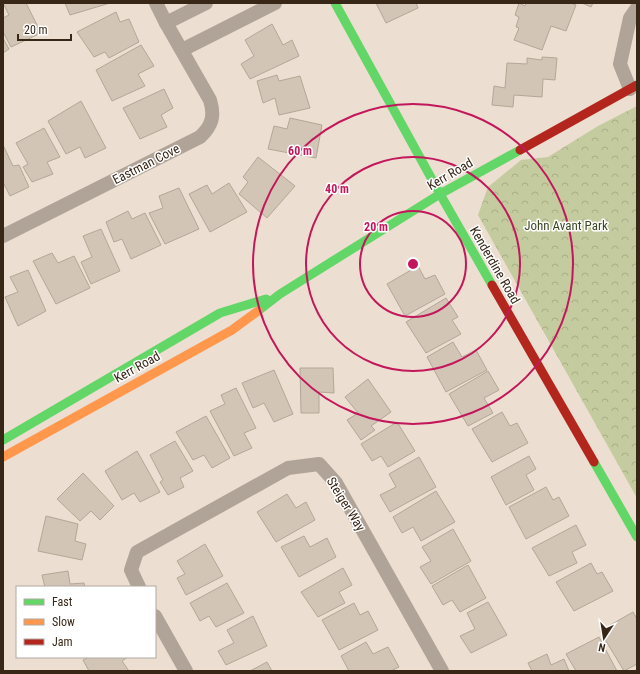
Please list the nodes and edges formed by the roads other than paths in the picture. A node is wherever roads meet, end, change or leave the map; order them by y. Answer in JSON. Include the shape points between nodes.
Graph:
{"nodes":[{"id":1,"x":156,"y":3,"type":"edge"},
{"id":2,"x":206,"y":3,"type":"edge"},
{"id":3,"x":275,"y":3,"type":"edge"},
{"id":4,"x":335,"y":3,"type":"edge"},
{"id":5,"x":637,"y":8,"type":"edge"},
{"id":6,"x":166,"y":23,"type":"junction"},
{"id":7,"x":182,"y":50,"type":"junction"},
{"id":8,"x":633,"y":87,"type":"edge"},
{"id":9,"x":440,"y":194,"type":"junction"},
{"id":10,"x":3,"y":236,"type":"edge"},
{"id":11,"x":280,"y":294,"type":"junction"},
{"id":12,"x":3,"y":440,"type":"edge"},
{"id":13,"x":3,"y":457,"type":"edge"},
{"id":14,"x":637,"y":537,"type":"edge"},
{"id":15,"x":139,"y":586,"type":"edge"},
{"id":16,"x":156,"y":618,"type":"edge"},
{"id":17,"x":186,"y":671,"type":"edge"},
{"id":18,"x":442,"y":671,"type":"edge"}],
"edges":[{"from":1,"to":6,"type":"street","name":"Eastman Cove"},
{"from":2,"to":6,"type":"street"},
{"from":3,"to":7,"type":"street"},
{"from":4,"to":9,"type":"street","name":"Kenderdine Road"},
{"from":5,"to":8,"type":"street","via":[[630,18],[620,64]]},
{"from":6,"to":7,"type":"street","name":"Eastman Cove"},
{"from":7,"to":10,"type":"street","name":"Eastman Cove","via":[[213,109],[207,131],[200,137]]},
{"from":8,"to":9,"type":"street","name":"Kerr Road"},
{"from":9,"to":11,"type":"street","name":"Kerr Road"},
{"from":9,"to":14,"type":"street","name":"Kenderdine Road"},
{"from":11,"to":12,"type":"street","name":"Kerr Road","via":[[220,313]]},
{"from":11,"to":13,"type":"street","name":"Kerr Road","via":[[232,330]]},
{"from":15,"to":18,"type":"street","name":"Steiger Way","via":[[131,570],[136,552],[288,468],[319,464],[336,483]]},
{"from":16,"to":17,"type":"street"}]}
